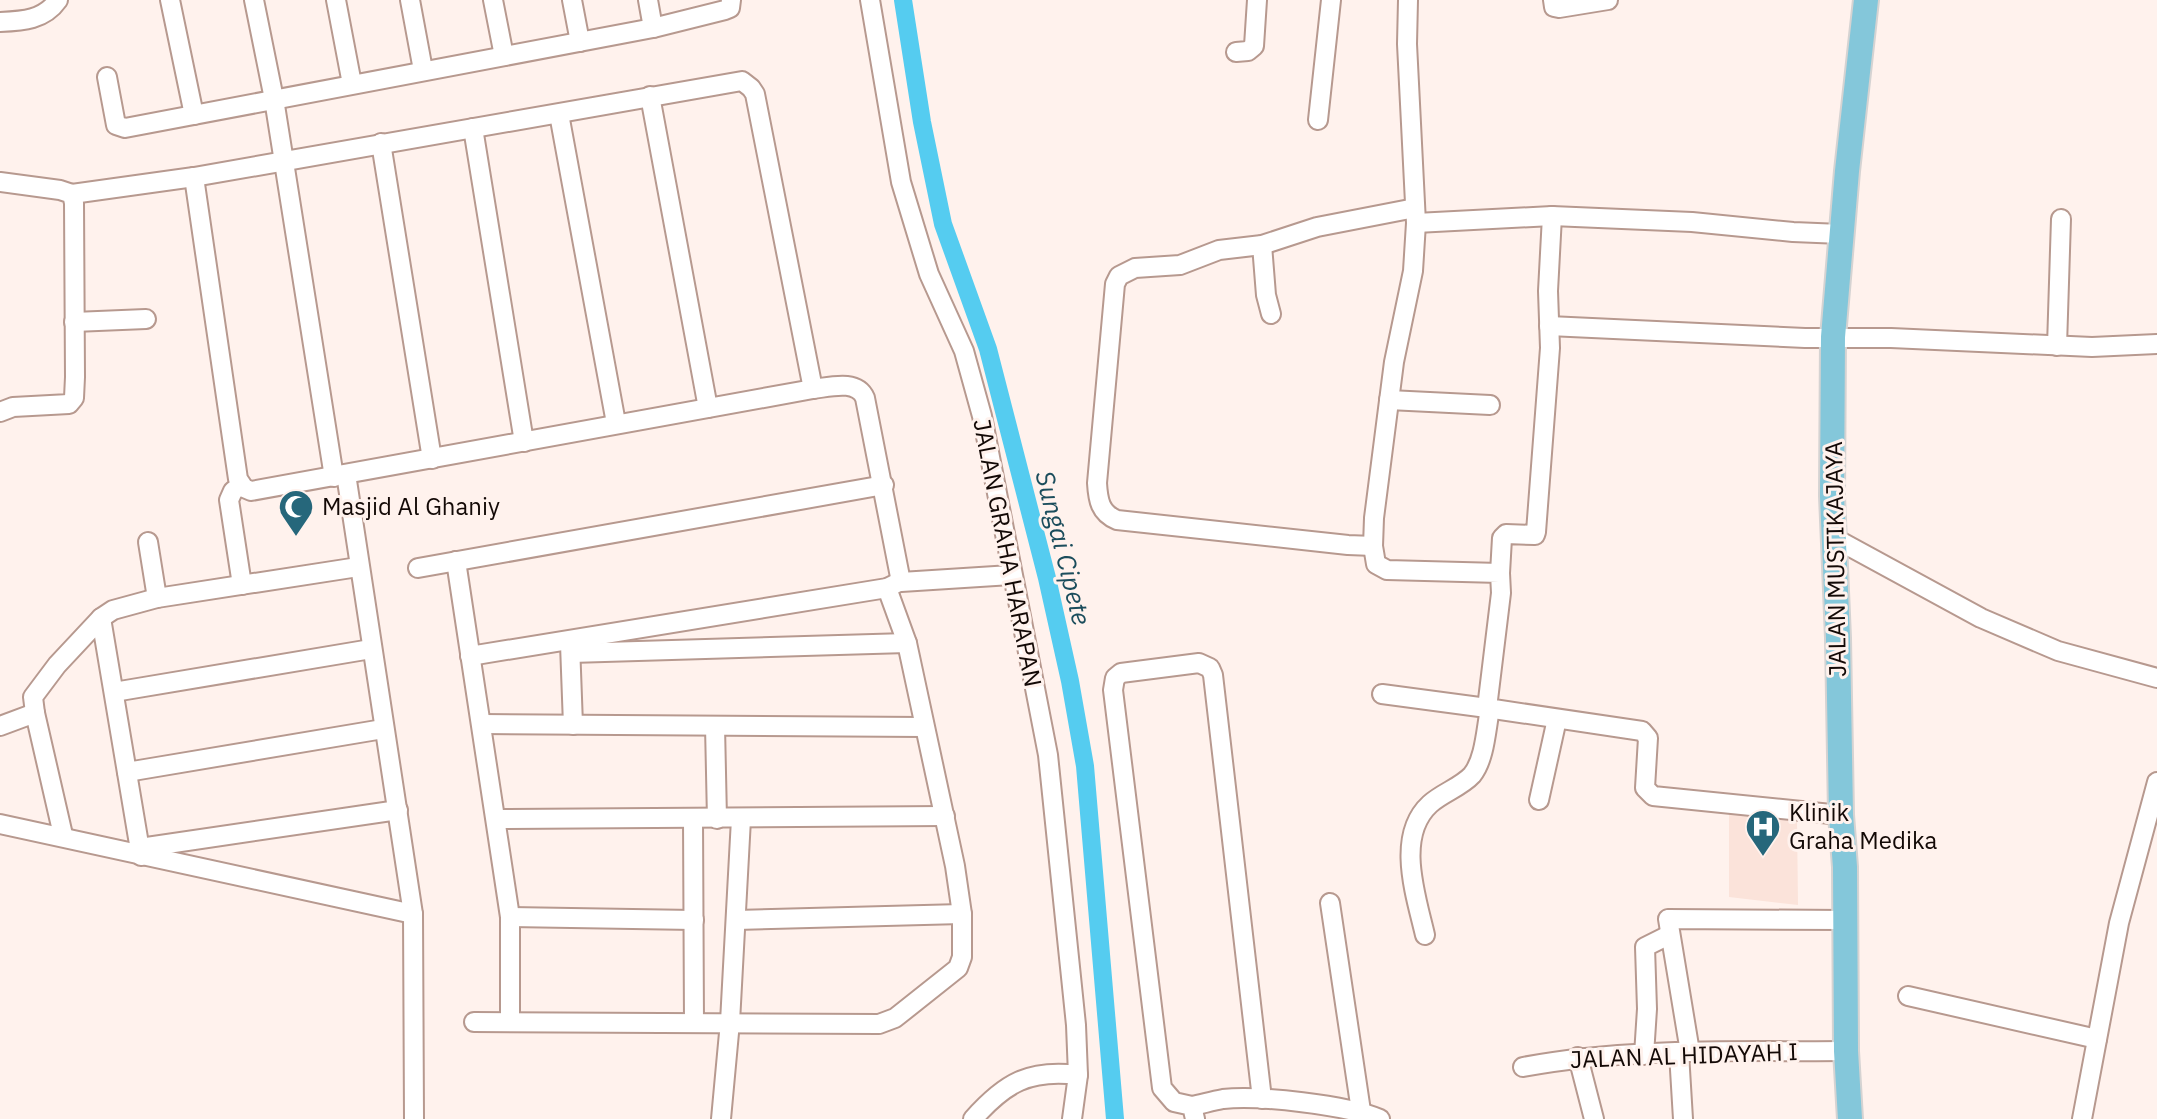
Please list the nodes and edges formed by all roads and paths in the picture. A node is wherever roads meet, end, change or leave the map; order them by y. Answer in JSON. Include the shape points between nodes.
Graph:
{"nodes":[{"id":1,"x":58,"y":0,"type":"edge"},
{"id":2,"x":170,"y":0,"type":"edge"},
{"id":3,"x":254,"y":0,"type":"edge"},
{"id":4,"x":336,"y":0,"type":"edge"},
{"id":5,"x":410,"y":0,"type":"edge"},
{"id":6,"x":493,"y":0,"type":"edge"},
{"id":7,"x":572,"y":0,"type":"edge"},
{"id":8,"x":648,"y":0,"type":"edge"},
{"id":9,"x":731,"y":0,"type":"edge"},
{"id":10,"x":870,"y":0,"type":"edge"},
{"id":11,"x":1257,"y":0,"type":"edge"},
{"id":12,"x":1331,"y":0,"type":"edge"},
{"id":13,"x":1408,"y":0,"type":"edge"},
{"id":14,"x":1553,"y":0,"type":"edge"},
{"id":15,"x":1608,"y":0,"type":"edge"},
{"id":16,"x":1866,"y":0,"type":"edge"},
{"id":17,"x":0,"y":22,"type":"edge"},
{"id":18,"x":653,"y":28,"type":"junction"},
{"id":19,"x":580,"y":42,"type":"junction"},
{"id":20,"x":1236,"y":52,"type":"dead end"},
{"id":21,"x":504,"y":56,"type":"junction"},
{"id":22,"x":423,"y":70,"type":"junction"},
{"id":23,"x":107,"y":77,"type":"dead end"},
{"id":24,"x":352,"y":84,"type":"junction"},
{"id":25,"x":650,"y":96,"type":"junction"},
{"id":26,"x":274,"y":99,"type":"junction"},
{"id":27,"x":559,"y":114,"type":"junction"},
{"id":28,"x":194,"y":115,"type":"junction"},
{"id":29,"x":1318,"y":120,"type":"dead end"},
{"id":30,"x":473,"y":128,"type":"junction"},
{"id":31,"x":381,"y":143,"type":"junction"},
{"id":32,"x":284,"y":161,"type":"junction"},
{"id":33,"x":194,"y":177,"type":"junction"},
{"id":34,"x":0,"y":182,"type":"edge"},
{"id":35,"x":72,"y":194,"type":"junction"},
{"id":36,"x":1416,"y":216,"type":"junction"},
{"id":37,"x":1552,"y":216,"type":"junction"},
{"id":38,"x":2061,"y":219,"type":"dead end"},
{"id":39,"x":1841,"y":234,"type":"junction"},
{"id":40,"x":1262,"y":245,"type":"junction"},
{"id":41,"x":1271,"y":314,"type":"dead end"},
{"id":42,"x":146,"y":319,"type":"dead end"},
{"id":43,"x":74,"y":322,"type":"junction"},
{"id":44,"x":1549,"y":326,"type":"junction"},
{"id":45,"x":1833,"y":337,"type":"junction"},
{"id":46,"x":2157,"y":344,"type":"edge"},
{"id":47,"x":2057,"y":346,"type":"junction"},
{"id":48,"x":813,"y":389,"type":"junction"},
{"id":49,"x":1389,"y":400,"type":"junction"},
{"id":50,"x":1490,"y":405,"type":"dead end"},
{"id":51,"x":708,"y":408,"type":"junction"},
{"id":52,"x":0,"y":412,"type":"edge"},
{"id":53,"x":616,"y":423,"type":"junction"},
{"id":54,"x":524,"y":442,"type":"junction"},
{"id":55,"x":432,"y":459,"type":"junction"},
{"id":56,"x":340,"y":476,"type":"junction"},
{"id":57,"x":884,"y":485,"type":"junction"},
{"id":58,"x":240,"y":486,"type":"junction"},
{"id":59,"x":1834,"y":538,"type":"junction"},
{"id":60,"x":148,"y":542,"type":"dead end"},
{"id":61,"x":1373,"y":546,"type":"junction"},
{"id":62,"x":456,"y":561,"type":"junction"},
{"id":63,"x":358,"y":567,"type":"junction"},
{"id":64,"x":418,"y":568,"type":"dead end"},
{"id":65,"x":1500,"y":573,"type":"junction"},
{"id":66,"x":1011,"y":575,"type":"junction"},
{"id":67,"x":242,"y":585,"type":"junction"},
{"id":68,"x":894,"y":585,"type":"junction"},
{"id":69,"x":157,"y":598,"type":"junction"},
{"id":70,"x":101,"y":618,"type":"junction"},
{"id":71,"x":907,"y":643,"type":"junction"},
{"id":72,"x":570,"y":646,"type":"junction"},
{"id":73,"x":371,"y":649,"type":"junction"},
{"id":74,"x":470,"y":656,"type":"junction"},
{"id":75,"x":2157,"y":678,"type":"edge"},
{"id":76,"x":114,"y":692,"type":"junction"},
{"id":77,"x":1382,"y":694,"type":"dead end"},
{"id":78,"x":1488,"y":708,"type":"junction"},
{"id":79,"x":35,"y":713,"type":"junction"},
{"id":80,"x":1557,"y":719,"type":"junction"},
{"id":81,"x":482,"y":724,"type":"junction"},
{"id":82,"x":573,"y":725,"type":"junction"},
{"id":83,"x":0,"y":726,"type":"edge"},
{"id":84,"x":715,"y":726,"type":"junction"},
{"id":85,"x":924,"y":727,"type":"junction"},
{"id":86,"x":383,"y":729,"type":"junction"},
{"id":87,"x":127,"y":772,"type":"junction"},
{"id":88,"x":2157,"y":782,"type":"edge"},
{"id":89,"x":1539,"y":800,"type":"dead end"},
{"id":90,"x":398,"y":810,"type":"junction"},
{"id":91,"x":1841,"y":815,"type":"junction"},
{"id":92,"x":945,"y":816,"type":"junction"},
{"id":93,"x":497,"y":819,"type":"junction"},
{"id":94,"x":693,"y":819,"type":"junction"},
{"id":95,"x":717,"y":819,"type":"junction"},
{"id":96,"x":741,"y":819,"type":"junction"},
{"id":97,"x":0,"y":824,"type":"edge"},
{"id":98,"x":63,"y":835,"type":"junction"},
{"id":99,"x":141,"y":852,"type":"junction"},
{"id":100,"x":1330,"y":903,"type":"dead end"},
{"id":101,"x":413,"y":914,"type":"junction"},
{"id":102,"x":962,"y":914,"type":"junction"},
{"id":103,"x":510,"y":917,"type":"junction"},
{"id":104,"x":694,"y":920,"type":"junction"},
{"id":105,"x":736,"y":920,"type":"junction"},
{"id":106,"x":1844,"y":920,"type":"junction"},
{"id":107,"x":1425,"y":935,"type":"dead end"},
{"id":108,"x":1669,"y":935,"type":"junction"},
{"id":109,"x":1908,"y":996,"type":"dead end"},
{"id":110,"x":474,"y":1022,"type":"dead end"},
{"id":111,"x":510,"y":1022,"type":"junction"},
{"id":112,"x":694,"y":1022,"type":"junction"},
{"id":113,"x":730,"y":1022,"type":"junction"},
{"id":114,"x":2097,"y":1039,"type":"junction"},
{"id":115,"x":1846,"y":1051,"type":"junction"},
{"id":116,"x":1684,"y":1052,"type":"junction"},
{"id":117,"x":1644,"y":1055,"type":"junction"},
{"id":118,"x":1578,"y":1057,"type":"junction"},
{"id":119,"x":1523,"y":1067,"type":"dead end"},
{"id":120,"x":1078,"y":1075,"type":"junction"},
{"id":121,"x":1262,"y":1099,"type":"junction"},
{"id":122,"x":1361,"y":1111,"type":"junction"},
{"id":123,"x":1193,"y":1113,"type":"edge"},
{"id":124,"x":414,"y":1119,"type":"edge"},
{"id":125,"x":721,"y":1119,"type":"edge"},
{"id":126,"x":973,"y":1119,"type":"edge"},
{"id":127,"x":1072,"y":1119,"type":"edge"},
{"id":128,"x":1380,"y":1119,"type":"edge"},
{"id":129,"x":1594,"y":1119,"type":"edge"},
{"id":130,"x":1683,"y":1119,"type":"edge"},
{"id":131,"x":1850,"y":1119,"type":"edge"},
{"id":132,"x":2082,"y":1119,"type":"edge"}],
"edges":[{"from":1,"to":17,"type":"street","via":[[48,13]]},
{"from":2,"to":28,"type":"street"},
{"from":3,"to":26,"type":"street"},
{"from":4,"to":24,"type":"street"},
{"from":5,"to":22,"type":"street"},
{"from":6,"to":21,"type":"street"},
{"from":7,"to":19,"type":"street"},
{"from":8,"to":18,"type":"street"},
{"from":9,"to":18,"type":"street","via":[[725,10]]},
{"from":10,"to":66,"type":"street","name":"JALAN GRAHA HARAPAN","via":[[898,169],[929,274],[968,364]]},
{"from":11,"to":20,"type":"street","via":[[1254,46]]},
{"from":12,"to":29,"type":"street"},
{"from":13,"to":36,"type":"street"},
{"from":14,"to":15,"type":"street","via":[[1556,8]]},
{"from":16,"to":39,"type":"main road","name":"JALAN MUSTIKAJAYA"},
{"from":18,"to":19,"type":"street"},
{"from":19,"to":21,"type":"street"},
{"from":21,"to":22,"type":"street"},
{"from":22,"to":24,"type":"street"},
{"from":23,"to":28,"type":"street","via":[[119,128]]},
{"from":24,"to":26,"type":"street"},
{"from":25,"to":27,"type":"street"},
{"from":25,"to":48,"type":"street","via":[[742,81],[751,88]]},
{"from":25,"to":51,"type":"street"},
{"from":26,"to":28,"type":"street"},
{"from":26,"to":32,"type":"street"},
{"from":27,"to":30,"type":"street"},
{"from":27,"to":53,"type":"street"},
{"from":30,"to":31,"type":"street"},
{"from":30,"to":54,"type":"street"},
{"from":31,"to":32,"type":"street"},
{"from":31,"to":55,"type":"street"},
{"from":32,"to":33,"type":"street"},
{"from":32,"to":56,"type":"street"},
{"from":33,"to":35,"type":"street"},
{"from":33,"to":58,"type":"street"},
{"from":34,"to":35,"type":"street"},
{"from":35,"to":43,"type":"street"},
{"from":36,"to":37,"type":"street"},
{"from":36,"to":40,"type":"street","via":[[1317,227]]},
{"from":36,"to":49,"type":"street","via":[[1413,271]]},
{"from":37,"to":39,"type":"street"},
{"from":37,"to":44,"type":"street"},
{"from":38,"to":47,"type":"street"},
{"from":39,"to":45,"type":"main road","name":"JALAN MUSTIKAJAYA"},
{"from":40,"to":41,"type":"street"},
{"from":40,"to":61,"type":"street","via":[[1219,250],[1180,265],[1135,268],[1119,276],[1098,498],[1108,517],[1117,520]]},
{"from":42,"to":43,"type":"street"},
{"from":43,"to":52,"type":"street","via":[[74,400]]},
{"from":44,"to":45,"type":"street"},
{"from":44,"to":65,"type":"street","via":[[1536,532],[1502,538]]},
{"from":45,"to":47,"type":"street"},
{"from":45,"to":59,"type":"main road","name":"JALAN MUSTIKAJAYA"},
{"from":46,"to":47,"type":"street"},
{"from":48,"to":51,"type":"street"},
{"from":48,"to":57,"type":"street","via":[[862,390]]},
{"from":49,"to":50,"type":"street"},
{"from":49,"to":61,"type":"street"},
{"from":51,"to":53,"type":"street"},
{"from":53,"to":54,"type":"street"},
{"from":54,"to":55,"type":"street"},
{"from":55,"to":56,"type":"street"},
{"from":56,"to":58,"type":"street","via":[[251,491]]},
{"from":56,"to":63,"type":"street"},
{"from":57,"to":62,"type":"street"},
{"from":57,"to":68,"type":"street"},
{"from":58,"to":67,"type":"street","via":[[229,500]]},
{"from":59,"to":75,"type":"street","via":[[1981,618],[2058,651]]},
{"from":59,"to":91,"type":"main road","name":"JALAN MUSTIKAJAYA"},
{"from":60,"to":69,"type":"street"},
{"from":61,"to":65,"type":"street","via":[[1376,564],[1387,570]]},
{"from":62,"to":64,"type":"street"},
{"from":62,"to":74,"type":"street"},
{"from":63,"to":67,"type":"street"},
{"from":63,"to":73,"type":"street"},
{"from":65,"to":78,"type":"street"},
{"from":66,"to":68,"type":"street"},
{"from":66,"to":120,"type":"street","name":"JALAN GRAHA HARAPAN","via":[[1048,755]]},
{"from":67,"to":69,"type":"street"},
{"from":68,"to":71,"type":"street"},
{"from":68,"to":72,"type":"street"},
{"from":69,"to":70,"type":"street"},
{"from":70,"to":76,"type":"street"},
{"from":70,"to":79,"type":"street","via":[[35,692]]},
{"from":71,"to":72,"type":"street"},
{"from":71,"to":85,"type":"street"},
{"from":72,"to":74,"type":"street"},
{"from":72,"to":82,"type":"street"},
{"from":73,"to":76,"type":"street"},
{"from":73,"to":86,"type":"street"},
{"from":74,"to":81,"type":"street"},
{"from":76,"to":87,"type":"street"},
{"from":77,"to":78,"type":"street"},
{"from":78,"to":80,"type":"street"},
{"from":78,"to":107,"type":"street","via":[[1472,775],[1429,804],[1412,840],[1411,875]]},
{"from":79,"to":83,"type":"street"},
{"from":79,"to":98,"type":"street"},
{"from":80,"to":89,"type":"street"},
{"from":80,"to":91,"type":"street","via":[[1645,733],[1645,788],[1653,796]]},
{"from":81,"to":82,"type":"street"},
{"from":81,"to":93,"type":"street"},
{"from":82,"to":84,"type":"street"},
{"from":84,"to":85,"type":"street"},
{"from":84,"to":95,"type":"street"},
{"from":85,"to":92,"type":"street"},
{"from":86,"to":87,"type":"street"},
{"from":86,"to":90,"type":"street"},
{"from":87,"to":99,"type":"street"},
{"from":88,"to":114,"type":"street","via":[[2119,923]]},
{"from":90,"to":99,"type":"street"},
{"from":90,"to":101,"type":"street"},
{"from":91,"to":106,"type":"main road","name":"JALAN MUSTIKAJAYA"},
{"from":92,"to":96,"type":"street"},
{"from":92,"to":102,"type":"street"},
{"from":93,"to":94,"type":"street"},
{"from":93,"to":103,"type":"street"},
{"from":94,"to":95,"type":"street"},
{"from":94,"to":104,"type":"street"},
{"from":95,"to":96,"type":"street"},
{"from":96,"to":105,"type":"street"},
{"from":97,"to":98,"type":"street"},
{"from":98,"to":99,"type":"street"},
{"from":99,"to":101,"type":"street"},
{"from":100,"to":122,"type":"street"},
{"from":101,"to":124,"type":"street"},
{"from":102,"to":105,"type":"street"},
{"from":102,"to":113,"type":"street","via":[[958,968],[887,1022]]},
{"from":103,"to":104,"type":"street"},
{"from":103,"to":111,"type":"street"},
{"from":104,"to":112,"type":"street"},
{"from":105,"to":113,"type":"street"},
{"from":106,"to":108,"type":"street","via":[[1672,917],[1667,922]]},
{"from":106,"to":115,"type":"main road","name":"JALAN MUSTIKAJAYA"},
{"from":108,"to":116,"type":"street"},
{"from":108,"to":117,"type":"street","via":[[1645,947]]},
{"from":109,"to":114,"type":"street"},
{"from":110,"to":111,"type":"street"},
{"from":111,"to":112,"type":"street"},
{"from":112,"to":113,"type":"street"},
{"from":113,"to":125,"type":"street"},
{"from":114,"to":132,"type":"street"},
{"from":115,"to":116,"type":"street","name":"JALAN AL HIDAYAH I"},
{"from":115,"to":131,"type":"main road","name":"JALAN MUSTIKAJAYA"},
{"from":116,"to":117,"type":"street","name":"JALAN AL HIDAYAH I"},
{"from":116,"to":130,"type":"street"},
{"from":117,"to":118,"type":"street","name":"JALAN AL HIDAYAH I"},
{"from":118,"to":119,"type":"street","name":"JALAN AL HIDAYAH I"},
{"from":118,"to":129,"type":"street"},
{"from":120,"to":126,"type":"street","via":[[1054,1072],[1009,1085]]},
{"from":120,"to":127,"type":"street","name":"JALAN GRAHA HARAPAN"},
{"from":121,"to":122,"type":"street"},
{"from":121,"to":123,"type":"street","via":[[1223,1099]]},
{"from":121,"to":123,"type":"street","via":[[1210,668],[1199,663],[1121,673],[1113,690],[1162,1088]]},
{"from":122,"to":128,"type":"street"}]}
